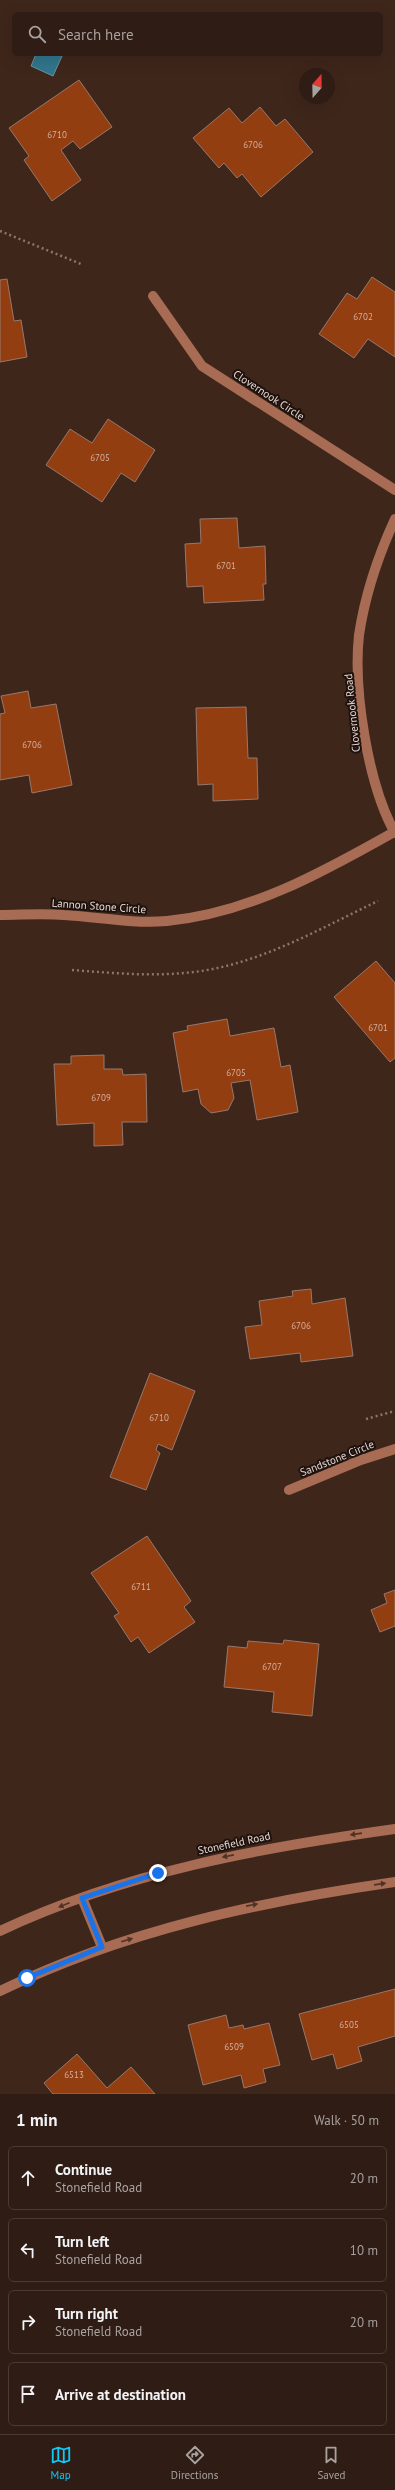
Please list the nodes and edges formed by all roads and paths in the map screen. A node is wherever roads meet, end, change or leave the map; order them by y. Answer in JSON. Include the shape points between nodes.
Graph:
{"nodes":[{"id":1,"x":0,"y":231,"type":"edge"},
{"id":2,"x":81,"y":264,"type":"dead end"},
{"id":3,"x":153,"y":296,"type":"dead end"},
{"id":4,"x":395,"y":490,"type":"edge"},
{"id":5,"x":395,"y":519,"type":"edge"},
{"id":6,"x":395,"y":833,"type":"edge"},
{"id":7,"x":378,"y":901,"type":"dead end"},
{"id":8,"x":0,"y":915,"type":"edge"},
{"id":9,"x":72,"y":970,"type":"dead end"},
{"id":10,"x":395,"y":1411,"type":"edge"},
{"id":11,"x":366,"y":1419,"type":"dead end"},
{"id":12,"x":395,"y":1449,"type":"edge"},
{"id":13,"x":289,"y":1490,"type":"dead end"},
{"id":14,"x":395,"y":1829,"type":"edge"},
{"id":15,"x":395,"y":1882,"type":"edge"},
{"id":16,"x":82,"y":1898,"type":"junction"},
{"id":17,"x":0,"y":1931,"type":"edge"},
{"id":18,"x":102,"y":1947,"type":"junction"},
{"id":19,"x":0,"y":1991,"type":"edge"}],
"edges":[{"from":1,"to":2,"type":"path"},
{"from":3,"to":4,"type":"street","name":"Clovernook Circle","via":[[202,366]]},
{"from":5,"to":6,"type":"street","name":"Clovernook Road","via":[[368,589],[359,636],[359,685],[368,755],[376,793]]},
{"from":6,"to":8,"type":"street","name":"Lannon Stone Circle","via":[[271,896],[218,913],[166,921],[118,921],[63,914]]},
{"from":7,"to":9,"type":"path","via":[[296,942],[195,972],[160,975]]},
{"from":10,"to":11,"type":"path"},
{"from":12,"to":13,"type":"street","name":"Sandstone Circle","via":[[361,1460]]},
{"from":14,"to":16,"type":"street","name":"Stonefield Road","one_way":true,"via":[[223,1856],[158,1873]]},
{"from":18,"to":15,"type":"street","one_way":true,"via":[[238,1908]]},
{"from":16,"to":17,"type":"street","name":"Stonefield Road","one_way":true},
{"from":16,"to":18,"type":"street"},
{"from":18,"to":19,"type":"street"}]}
